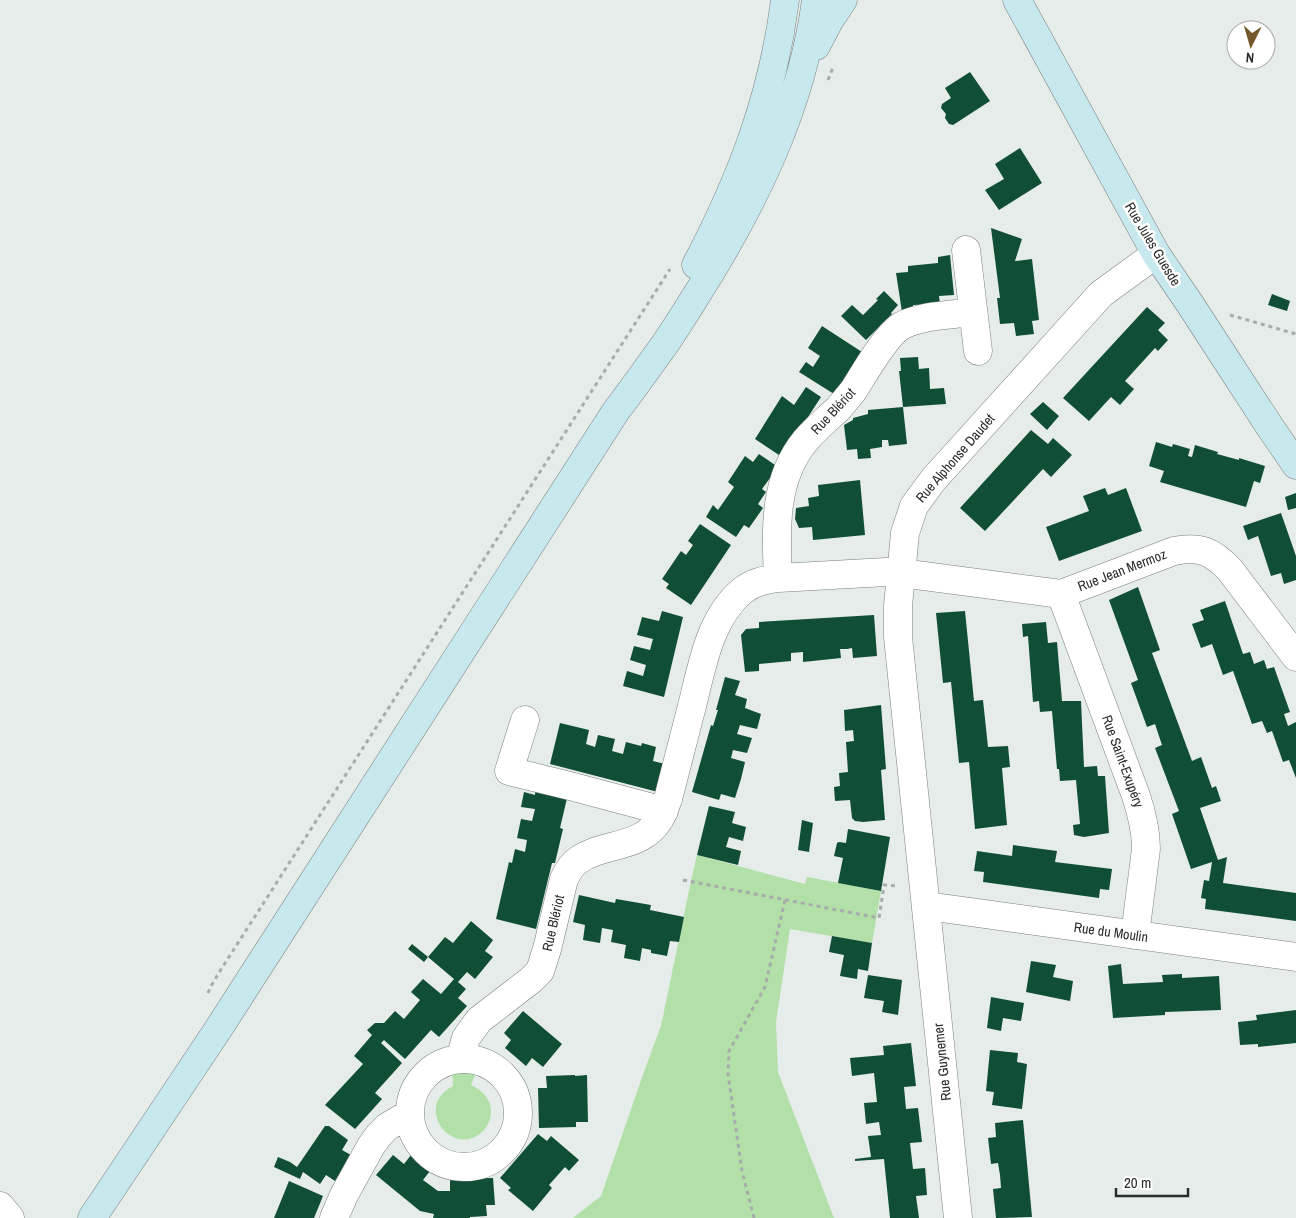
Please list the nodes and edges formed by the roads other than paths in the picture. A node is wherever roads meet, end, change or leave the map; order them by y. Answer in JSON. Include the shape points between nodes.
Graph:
{"nodes":[{"id":1,"x":785,"y":0,"type":"edge"},
{"id":2,"x":816,"y":0,"type":"edge"},
{"id":3,"x":842,"y":0,"type":"edge"},
{"id":4,"x":1017,"y":5,"type":"edge"},
{"id":5,"x":795,"y":91,"type":"junction"},
{"id":6,"x":966,"y":250,"type":"dead end"},
{"id":7,"x":1156,"y":254,"type":"junction"},
{"id":8,"x":973,"y":312,"type":"junction"},
{"id":9,"x":978,"y":351,"type":"dead end"},
{"id":10,"x":616,"y":411,"type":"junction"},
{"id":11,"x":1296,"y":465,"type":"edge"},
{"id":12,"x":901,"y":573,"type":"junction"},
{"id":13,"x":778,"y":578,"type":"junction"},
{"id":14,"x":1061,"y":594,"type":"junction"},
{"id":15,"x":1296,"y":657,"type":"edge"},
{"id":16,"x":525,"y":720,"type":"dead end"},
{"id":17,"x":664,"y":811,"type":"junction"},
{"id":18,"x":926,"y":898,"type":"junction"},
{"id":19,"x":1135,"y":935,"type":"junction"},
{"id":20,"x":1296,"y":957,"type":"edge"},
{"id":21,"x":460,"y":1059,"type":"junction"},
{"id":22,"x":409,"y":1114,"type":"junction"},
{"id":23,"x":0,"y":1206,"type":"edge"},
{"id":24,"x":10,"y":1218,"type":"edge"},
{"id":25,"x":92,"y":1218,"type":"edge"},
{"id":26,"x":334,"y":1218,"type":"edge"},
{"id":27,"x":958,"y":1218,"type":"edge"}],
"edges":[{"from":1,"to":10,"type":"main road","via":[[778,49],[767,92],[735,182],[716,226]]},
{"from":2,"to":5,"type":"main road"},
{"from":3,"to":5,"type":"main road"},
{"from":4,"to":7,"type":"main road","name":"Rue Jules Guesde"},
{"from":5,"to":10,"type":"main road","via":[[768,164],[721,257]]},
{"from":6,"to":8,"type":"street"},
{"from":7,"to":11,"type":"main road","name":"Rue Jules Guesde"},
{"from":7,"to":12,"type":"street","name":"Rue Alphonse Daudet","via":[[1101,294],[933,480],[908,520]]},
{"from":8,"to":9,"type":"street"},
{"from":8,"to":13,"type":"street","name":"Rue Blériot","via":[[924,319],[900,327],[890,335],[846,400],[803,443],[787,473],[779,501]]},
{"from":10,"to":25,"type":"main road"},
{"from":12,"to":13,"type":"street","name":"Rue Blériot"},
{"from":12,"to":14,"type":"street","name":"Rue Jean Mermoz"},
{"from":12,"to":18,"type":"street","name":"Rue Alphonse Daudet","via":[[898,637]]},
{"from":13,"to":17,"type":"street","name":"Rue Blériot","via":[[754,583],[742,592],[716,627]]},
{"from":14,"to":15,"type":"street","name":"Rue Jean Mermoz","via":[[1174,551],[1200,549],[1230,570]]},
{"from":14,"to":19,"type":"street","name":"Rue Saint-Exupéry","via":[[1144,824],[1146,849]]},
{"from":16,"to":17,"type":"street","via":[[509,771]]},
{"from":17,"to":21,"type":"street","name":"Rue Blériot","via":[[658,822],[641,837],[586,855],[569,870],[540,970],[532,980],[479,1020],[466,1038]]},
{"from":18,"to":19,"type":"street","name":"Rue du Moulin"},
{"from":18,"to":27,"type":"street","name":"Rue Guynemer"},
{"from":19,"to":20,"type":"street","name":"Rue du Moulin"},
{"from":21,"to":22,"type":"street","via":[[437,1066],[424,1076],[415,1090]]},
{"from":21,"to":22,"type":"street","via":[[490,1065],[512,1086],[517,1100],[518,1123],[504,1150],[492,1160],[478,1165],[448,1165],[434,1159],[418,1143]]},
{"from":22,"to":26,"type":"street","via":[[387,1127],[371,1146]]},
{"from":23,"to":24,"type":"street"}]}
